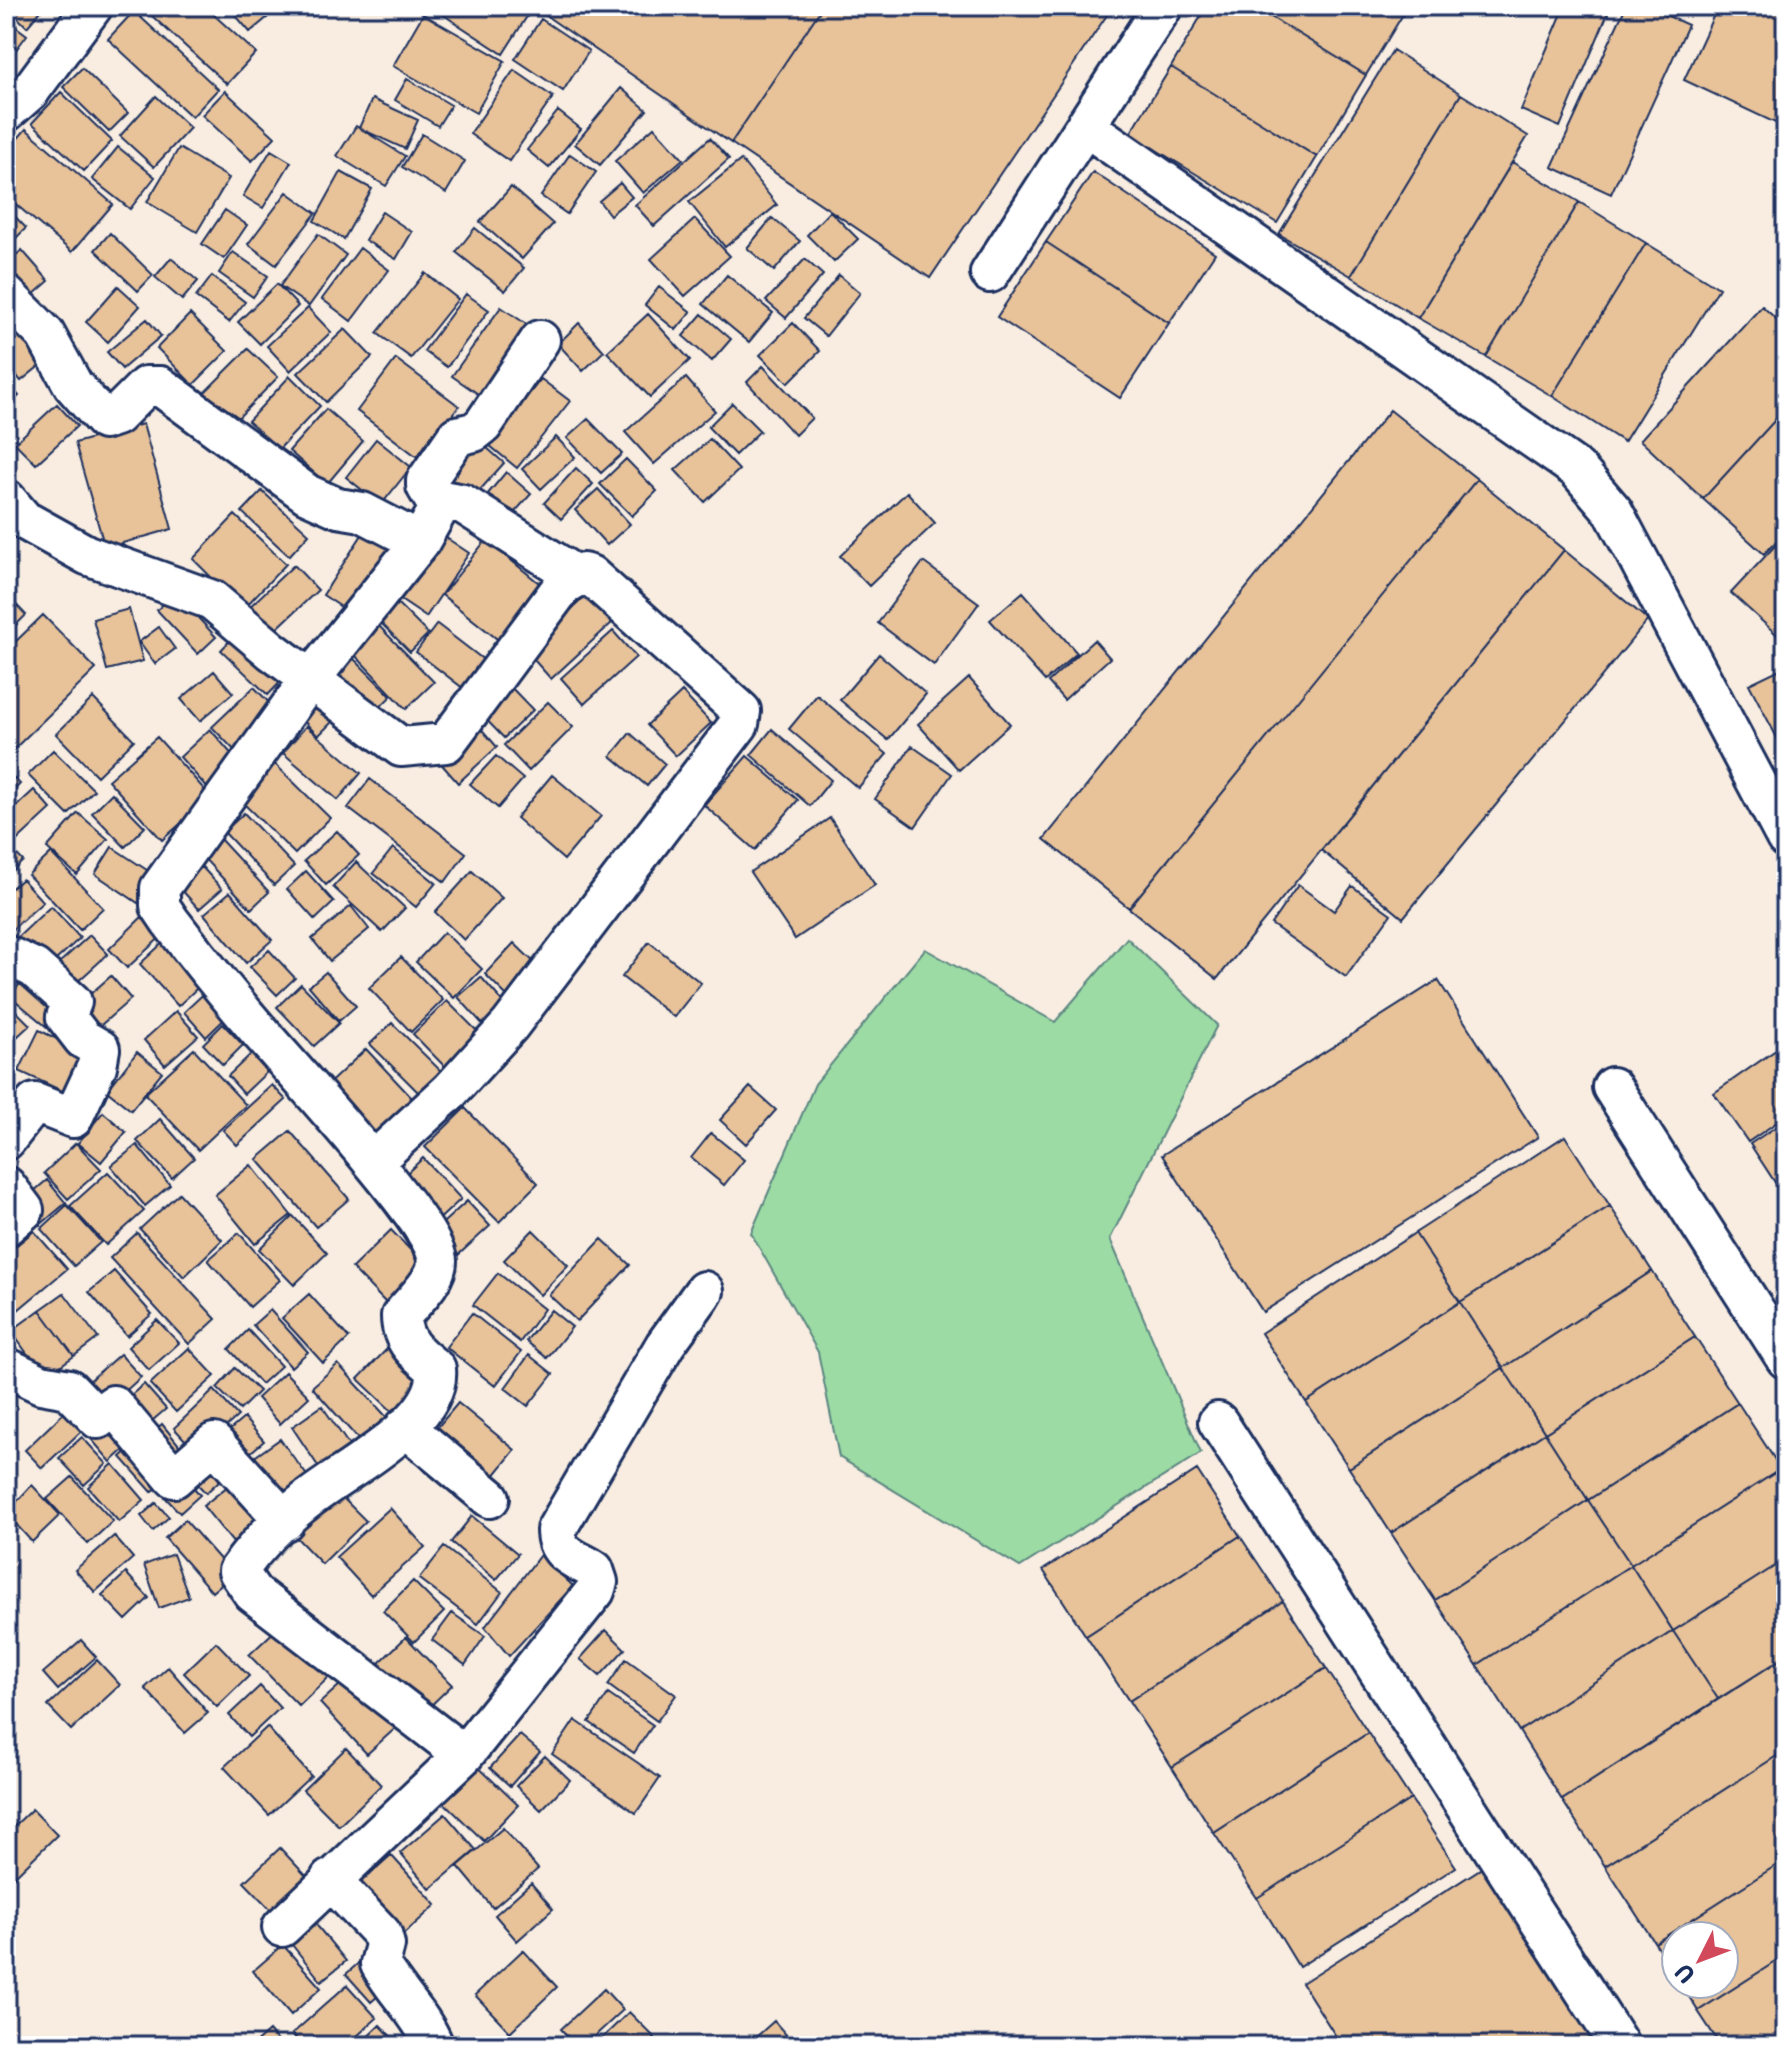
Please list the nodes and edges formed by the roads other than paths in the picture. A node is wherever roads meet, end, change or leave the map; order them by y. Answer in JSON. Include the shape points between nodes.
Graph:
{"nodes":[{"id":1,"x":93,"y":6,"type":"edge"},
{"id":2,"x":1163,"y":6,"type":"edge"},
{"id":3,"x":6,"y":112,"type":"edge"},
{"id":4,"x":1085,"y":126,"type":"junction"},
{"id":5,"x":990,"y":273,"type":"dead end"},
{"id":6,"x":6,"y":295,"type":"edge"},
{"id":7,"x":540,"y":340,"type":"dead end"},
{"id":8,"x":6,"y":499,"type":"edge"},
{"id":9,"x":436,"y":499,"type":"junction"},
{"id":10,"x":420,"y":542,"type":"junction"},
{"id":11,"x":575,"y":575,"type":"junction"},
{"id":12,"x":311,"y":679,"type":"junction"},
{"id":13,"x":1786,"y":838,"type":"edge"},
{"id":14,"x":6,"y":955,"type":"edge"},
{"id":15,"x":1612,"y":1087,"type":"dead end"},
{"id":16,"x":6,"y":1140,"type":"edge"},
{"id":17,"x":373,"y":1162,"type":"junction"},
{"id":18,"x":6,"y":1186,"type":"edge"},
{"id":19,"x":6,"y":1226,"type":"edge"},
{"id":20,"x":704,"y":1291,"type":"dead end"},
{"id":21,"x":1786,"y":1359,"type":"edge"},
{"id":22,"x":6,"y":1367,"type":"edge"},
{"id":23,"x":1218,"y":1422,"type":"dead end"},
{"id":24,"x":405,"y":1427,"type":"junction"},
{"id":25,"x":490,"y":1498,"type":"dead end"},
{"id":26,"x":285,"y":1521,"type":"junction"},
{"id":27,"x":464,"y":1755,"type":"junction"},
{"id":28,"x":330,"y":1879,"type":"junction"},
{"id":29,"x":282,"y":1927,"type":"dead end"},
{"id":30,"x":434,"y":2046,"type":"edge"},
{"id":31,"x":1620,"y":2046,"type":"edge"}],
"edges":[{"from":1,"to":3,"type":"street","via":[[30,91]]},
{"from":2,"to":4,"type":"street"},
{"from":4,"to":5,"type":"street"},
{"from":4,"to":13,"type":"street","via":[[1577,469],[1613,511]]},
{"from":6,"to":10,"type":"street","via":[[45,334],[73,385],[104,420],[116,416],[146,386],[160,386],[307,494],[362,512]]},
{"from":7,"to":9,"type":"street","via":[[483,425],[457,436],[426,481]]},
{"from":8,"to":12,"type":"street","via":[[24,520],[87,555],[212,600]]},
{"from":9,"to":10,"type":"street","via":[[438,516]]},
{"from":9,"to":11,"type":"street","via":[[463,504]]},
{"from":10,"to":12,"type":"street"},
{"from":11,"to":12,"type":"street","via":[[446,743],[401,747]]},
{"from":11,"to":17,"type":"street","via":[[590,575],[729,698],[741,718],[510,1025],[450,1091]]},
{"from":12,"to":17,"type":"street","via":[[160,888],[160,906]]},
{"from":14,"to":16,"type":"street","via":[[34,968],[72,1002],[66,1017],[83,1039],[100,1049],[73,1118],[35,1103]]},
{"from":15,"to":21,"type":"street"},
{"from":17,"to":24,"type":"street","via":[[434,1244],[438,1262],[434,1275],[401,1316],[401,1332],[436,1369],[438,1384],[421,1413]]},
{"from":18,"to":19,"type":"street","via":[[24,1210]]},
{"from":20,"to":27,"type":"street","via":[[665,1345],[556,1530],[556,1543],[566,1555],[594,1570],[595,1591]]},
{"from":22,"to":26,"type":"street","via":[[41,1384],[69,1389],[98,1419],[113,1405],[174,1478],[214,1443]]},
{"from":23,"to":31,"type":"street"},
{"from":24,"to":25,"type":"street"},
{"from":24,"to":26,"type":"street"},
{"from":26,"to":27,"type":"street","via":[[238,1571],[243,1582]]},
{"from":27,"to":28,"type":"street"},
{"from":28,"to":29,"type":"street"},
{"from":28,"to":30,"type":"street","via":[[382,1934],[380,1964]]}]}
